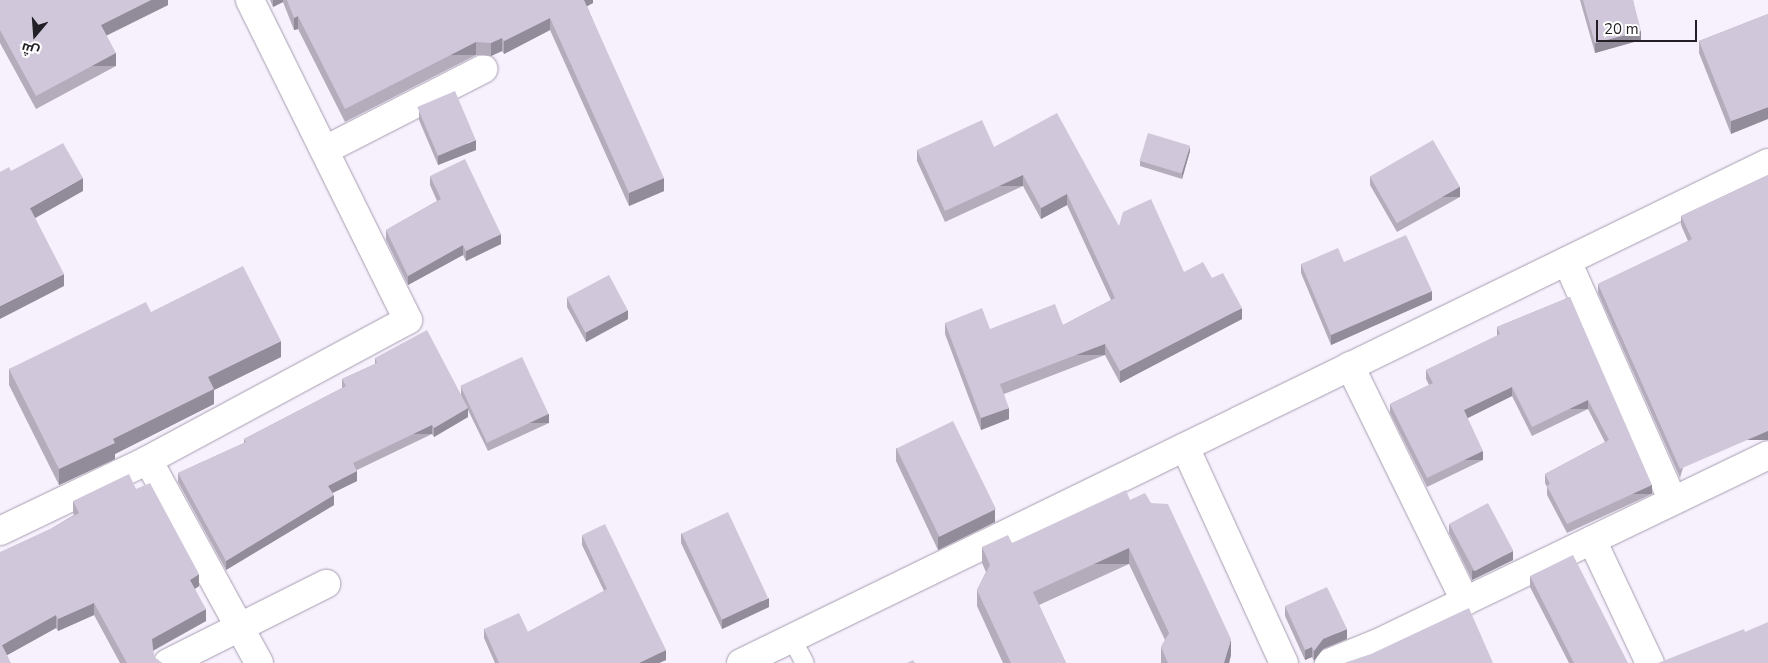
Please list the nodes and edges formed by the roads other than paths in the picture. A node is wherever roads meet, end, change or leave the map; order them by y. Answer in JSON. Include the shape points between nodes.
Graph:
{"nodes":[{"id":1,"x":250,"y":0,"type":"edge"},
{"id":2,"x":483,"y":69,"type":"dead end"},
{"id":3,"x":324,"y":150,"type":"junction"},
{"id":4,"x":1768,"y":163,"type":"edge"},
{"id":5,"x":1567,"y":261,"type":"junction"},
{"id":6,"x":1350,"y":366,"type":"junction"},
{"id":7,"x":1185,"y":447,"type":"junction"},
{"id":8,"x":1768,"y":455,"type":"edge"},
{"id":9,"x":148,"y":460,"type":"junction"},
{"id":10,"x":1673,"y":501,"type":"junction"},
{"id":11,"x":0,"y":531,"type":"edge"},
{"id":12,"x":1592,"y":540,"type":"junction"},
{"id":13,"x":326,"y":584,"type":"dead end"},
{"id":14,"x":1465,"y":601,"type":"junction"},
{"id":15,"x":238,"y":626,"type":"junction"},
{"id":16,"x":792,"y":639,"type":"junction"},
{"id":17,"x":1383,"y":653,"type":"edge"},
{"id":18,"x":168,"y":663,"type":"edge"},
{"id":19,"x":259,"y":663,"type":"edge"},
{"id":20,"x":741,"y":663,"type":"edge"},
{"id":21,"x":805,"y":663,"type":"edge"},
{"id":22,"x":1284,"y":663,"type":"edge"},
{"id":23,"x":1329,"y":663,"type":"edge"},
{"id":24,"x":1650,"y":663,"type":"edge"}],
"edges":[{"from":1,"to":3,"type":"street"},
{"from":2,"to":3,"type":"street"},
{"from":3,"to":9,"type":"street","via":[[408,320]]},
{"from":4,"to":5,"type":"street"},
{"from":5,"to":6,"type":"street"},
{"from":5,"to":10,"type":"street"},
{"from":6,"to":7,"type":"street"},
{"from":6,"to":14,"type":"street"},
{"from":7,"to":16,"type":"street"},
{"from":7,"to":22,"type":"street"},
{"from":8,"to":10,"type":"street"},
{"from":9,"to":11,"type":"street"},
{"from":9,"to":15,"type":"street"},
{"from":10,"to":12,"type":"street"},
{"from":12,"to":14,"type":"street"},
{"from":12,"to":24,"type":"street"},
{"from":13,"to":15,"type":"street"},
{"from":14,"to":17,"type":"street"},
{"from":15,"to":18,"type":"street"},
{"from":15,"to":19,"type":"street"},
{"from":16,"to":20,"type":"street"},
{"from":16,"to":21,"type":"lane"},
{"from":17,"to":23,"type":"street"}]}
